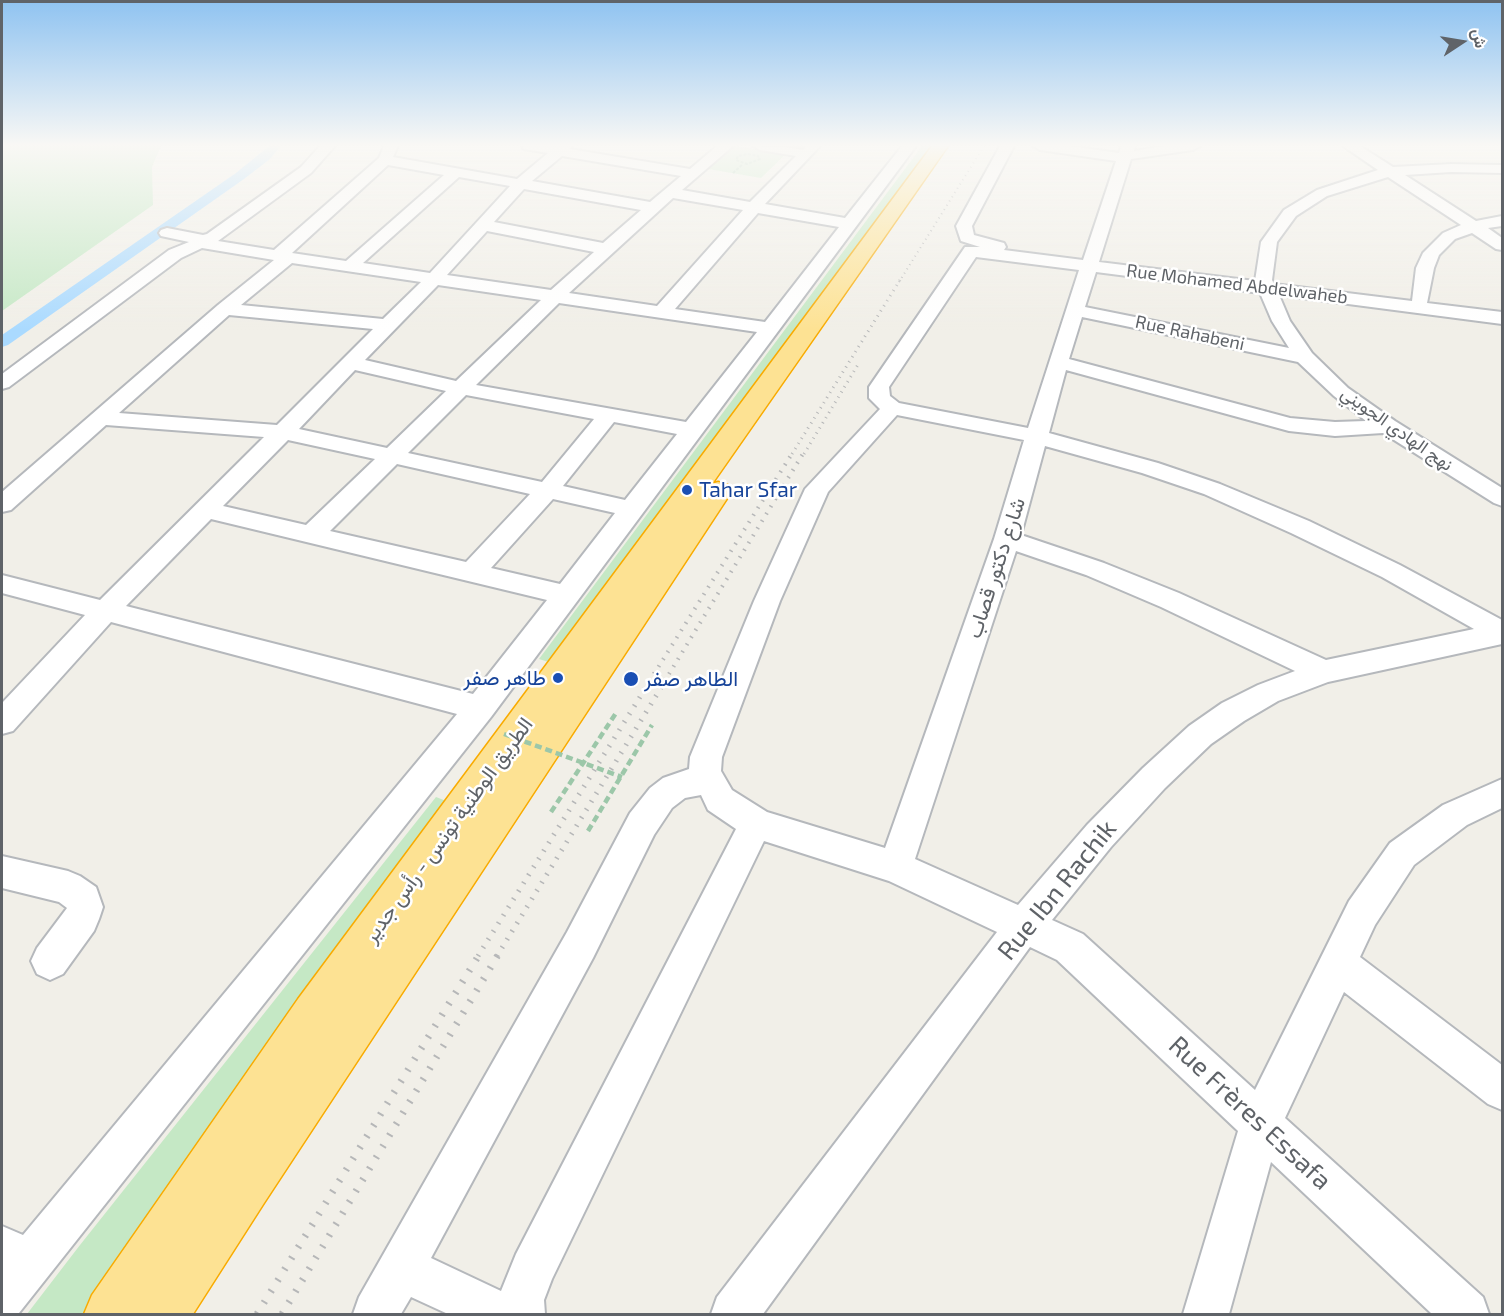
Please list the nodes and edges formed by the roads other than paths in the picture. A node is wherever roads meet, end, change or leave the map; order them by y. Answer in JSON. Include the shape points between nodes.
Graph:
{"nodes":[{"id":1,"x":252,"y":207,"type":"edge"},
{"id":2,"x":333,"y":207,"type":"edge"},
{"id":3,"x":416,"y":207,"type":"edge"},
{"id":4,"x":499,"y":207,"type":"edge"},
{"id":5,"x":653,"y":207,"type":"edge"},
{"id":6,"x":754,"y":207,"type":"edge"},
{"id":7,"x":756,"y":207,"type":"edge"},
{"id":8,"x":863,"y":207,"type":"edge"},
{"id":9,"x":896,"y":207,"type":"edge"},
{"id":10,"x":913,"y":207,"type":"edge"},
{"id":11,"x":973,"y":207,"type":"edge"},
{"id":12,"x":1108,"y":207,"type":"edge"},
{"id":13,"x":1299,"y":207,"type":"edge"},
{"id":14,"x":1444,"y":207,"type":"edge"},
{"id":15,"x":1503,"y":221,"type":"edge"},
{"id":16,"x":851,"y":224,"type":"junction"},
{"id":17,"x":483,"y":225,"type":"junction"},
{"id":18,"x":1474,"y":226,"type":"junction"},
{"id":19,"x":167,"y":233,"type":"dead end"},
{"id":20,"x":201,"y":243,"type":"junction"},
{"id":21,"x":1503,"y":245,"type":"edge"},
{"id":22,"x":607,"y":249,"type":"junction"},
{"id":23,"x":284,"y":256,"type":"junction"},
{"id":24,"x":1090,"y":263,"type":"junction"},
{"id":25,"x":350,"y":266,"type":"junction"},
{"id":26,"x":434,"y":279,"type":"junction"},
{"id":27,"x":1264,"y":284,"type":"junction"},
{"id":28,"x":555,"y":296,"type":"junction"},
{"id":29,"x":1420,"y":300,"type":"junction"},
{"id":30,"x":225,"y":309,"type":"junction"},
{"id":31,"x":1075,"y":310,"type":"junction"},
{"id":32,"x":662,"y":312,"type":"junction"},
{"id":33,"x":1502,"y":318,"type":"edge"},
{"id":34,"x":386,"y":325,"type":"junction"},
{"id":35,"x":770,"y":328,"type":"junction"},
{"id":36,"x":1305,"y":357,"type":"junction"},
{"id":37,"x":1058,"y":362,"type":"junction"},
{"id":38,"x":350,"y":363,"type":"junction"},
{"id":39,"x":2,"y":383,"type":"edge"},
{"id":40,"x":461,"y":388,"type":"junction"},
{"id":41,"x":892,"y":408,"type":"junction"},
{"id":42,"x":609,"y":415,"type":"junction"},
{"id":43,"x":101,"y":418,"type":"junction"},
{"id":44,"x":1387,"y":426,"type":"junction"},
{"id":45,"x":691,"y":430,"type":"junction"},
{"id":46,"x":284,"y":432,"type":"junction"},
{"id":47,"x":1036,"y":436,"type":"junction"},
{"id":48,"x":391,"y":455,"type":"junction"},
{"id":49,"x":547,"y":491,"type":"junction"},
{"id":50,"x":1503,"y":498,"type":"edge"},
{"id":51,"x":2,"y":504,"type":"edge"},
{"id":52,"x":630,"y":509,"type":"junction"},
{"id":53,"x":207,"y":510,"type":"junction"},
{"id":54,"x":313,"y":533,"type":"junction"},
{"id":55,"x":1007,"y":538,"type":"junction"},
{"id":56,"x":473,"y":571,"type":"junction"},
{"id":57,"x":2,"y":584,"type":"edge"},
{"id":58,"x":565,"y":595,"type":"junction"},
{"id":59,"x":104,"y":612,"type":"junction"},
{"id":60,"x":1503,"y":633,"type":"edge"},
{"id":61,"x":1324,"y":672,"type":"junction"},
{"id":62,"x":480,"y":708,"type":"junction"},
{"id":63,"x":2,"y":722,"type":"edge"},
{"id":64,"x":707,"y":780,"type":"junction"},
{"id":65,"x":1503,"y":793,"type":"edge"},
{"id":66,"x":756,"y":823,"type":"junction"},
{"id":67,"x":895,"y":867,"type":"junction"},
{"id":68,"x":2,"y":872,"type":"edge"},
{"id":69,"x":1025,"y":926,"type":"junction"},
{"id":70,"x":50,"y":961,"type":"dead end"},
{"id":71,"x":1337,"y":963,"type":"junction"},
{"id":72,"x":1503,"y":1090,"type":"edge"},
{"id":73,"x":1261,"y":1122,"type":"junction"},
{"id":74,"x":15,"y":1255,"type":"edge"},
{"id":75,"x":401,"y":1268,"type":"junction"},
{"id":76,"x":2,"y":1296,"type":"edge"},
{"id":77,"x":111,"y":1314,"type":"edge"},
{"id":78,"x":162,"y":1314,"type":"edge"},
{"id":79,"x":376,"y":1314,"type":"edge"},
{"id":80,"x":498,"y":1314,"type":"edge"},
{"id":81,"x":522,"y":1314,"type":"edge"},
{"id":82,"x":734,"y":1314,"type":"edge"},
{"id":83,"x":1206,"y":1314,"type":"edge"},
{"id":84,"x":1466,"y":1314,"type":"edge"}],
"edges":[{"from":1,"to":20,"type":"street"},
{"from":2,"to":23,"type":"street"},
{"from":3,"to":25,"type":"street"},
{"from":4,"to":17,"type":"street"},
{"from":5,"to":22,"type":"street"},
{"from":6,"to":32,"type":"street"},
{"from":7,"to":16,"type":"street"},
{"from":8,"to":16,"type":"street"},
{"from":9,"to":77,"type":"highway","name":"الطريق الوطنية تونس - رأس جدير","via":[[314,1015]]},
{"from":10,"to":78,"type":"highway","name":"الطريق الوطنية تونس - رأس جدير"},
{"from":11,"to":24,"type":"street","via":[[963,226],[967,238],[990,246]]},
{"from":12,"to":24,"type":"street","name":"شارع دكتور قصاب"},
{"from":13,"to":27,"type":"street","via":[[1290,213],[1269,242]]},
{"from":14,"to":18,"type":"street"},
{"from":15,"to":18,"type":"street"},
{"from":16,"to":35,"type":"street"},
{"from":17,"to":22,"type":"street"},
{"from":17,"to":26,"type":"street"},
{"from":18,"to":21,"type":"street"},
{"from":18,"to":29,"type":"street","via":[[1449,236],[1431,253]]},
{"from":19,"to":20,"type":"street","via":[[196,238]]},
{"from":20,"to":23,"type":"street"},
{"from":20,"to":39,"type":"street","via":[[175,254]]},
{"from":22,"to":28,"type":"street"},
{"from":23,"to":25,"type":"street"},
{"from":23,"to":30,"type":"street"},
{"from":24,"to":27,"type":"street"},
{"from":24,"to":31,"type":"street","name":"شارع دكتور قصاب"},
{"from":24,"to":41,"type":"street","via":[[971,251],[879,387],[880,398]]},
{"from":25,"to":26,"type":"street"},
{"from":26,"to":28,"type":"street"},
{"from":26,"to":34,"type":"street"},
{"from":27,"to":29,"type":"street"},
{"from":27,"to":33,"type":"street","name":"Rue Mohamed Abdelwaheb"},
{"from":27,"to":36,"type":"street","name":"نهج الهادي الجويني","via":[[1281,321]]},
{"from":28,"to":32,"type":"street"},
{"from":28,"to":40,"type":"street"},
{"from":29,"to":33,"type":"street"},
{"from":30,"to":34,"type":"street"},
{"from":30,"to":43,"type":"street"},
{"from":31,"to":36,"type":"street","name":"Rue Rahabeni"},
{"from":31,"to":37,"type":"street","name":"شارع دكتور قصاب"},
{"from":32,"to":35,"type":"street"},
{"from":34,"to":38,"type":"street"},
{"from":35,"to":45,"type":"street"},
{"from":36,"to":44,"type":"street","name":"نهج الهادي الجويني","via":[[1341,392]]},
{"from":37,"to":44,"type":"street","via":[[1307,428]]},
{"from":37,"to":47,"type":"street","name":"شارع دكتور قصاب"},
{"from":38,"to":40,"type":"street"},
{"from":38,"to":46,"type":"street"},
{"from":40,"to":42,"type":"street"},
{"from":40,"to":48,"type":"street"},
{"from":41,"to":47,"type":"street"},
{"from":41,"to":64,"type":"street","via":[[817,489],[767,601],[706,757]]},
{"from":42,"to":45,"type":"street"},
{"from":42,"to":49,"type":"street"},
{"from":43,"to":46,"type":"street"},
{"from":43,"to":51,"type":"street"},
{"from":44,"to":50,"type":"street","name":"نهج الهادي الجويني"},
{"from":45,"to":52,"type":"street"},
{"from":46,"to":48,"type":"street"},
{"from":46,"to":53,"type":"street"},
{"from":47,"to":55,"type":"street","name":"شارع دكتور قصاب"},
{"from":47,"to":60,"type":"street","via":[[1150,468],[1255,506],[1391,571]]},
{"from":48,"to":49,"type":"street"},
{"from":48,"to":54,"type":"street"},
{"from":49,"to":52,"type":"street"},
{"from":49,"to":56,"type":"street"},
{"from":52,"to":58,"type":"street"},
{"from":53,"to":54,"type":"street"},
{"from":53,"to":59,"type":"street"},
{"from":54,"to":56,"type":"street"},
{"from":55,"to":61,"type":"street","via":[[1170,600]]},
{"from":55,"to":67,"type":"street","name":"شارع دكتور قصاب"},
{"from":56,"to":58,"type":"street"},
{"from":57,"to":59,"type":"street"},
{"from":58,"to":62,"type":"street"},
{"from":59,"to":62,"type":"street"},
{"from":59,"to":63,"type":"street"},
{"from":60,"to":61,"type":"street","name":"Rue Ibn Rachik"},
{"from":61,"to":69,"type":"street","name":"Rue Ibn Rachik","via":[[1268,693],[1200,735],[1099,836]]},
{"from":62,"to":74,"type":"street"},
{"from":64,"to":66,"type":"street","name":"Rue Frères Essafa","via":[[728,807]]},
{"from":64,"to":75,"type":"street","via":[[674,788],[661,798],[642,824],[580,945]]},
{"from":65,"to":71,"type":"street","via":[[1455,815],[1402,854],[1362,913]]},
{"from":66,"to":67,"type":"street","name":"Rue Frères Essafa"},
{"from":66,"to":81,"type":"street","via":[[532,1270],[521,1300]]},
{"from":67,"to":69,"type":"street","name":"Rue Frères Essafa"},
{"from":68,"to":70,"type":"street","via":[[68,888],[83,898],[81,919]]},
{"from":69,"to":73,"type":"street","name":"Rue Frères Essafa","via":[[1070,946]]},
{"from":69,"to":82,"type":"street","name":"Rue Ibn Rachik"},
{"from":71,"to":72,"type":"street"},
{"from":71,"to":73,"type":"street"},
{"from":73,"to":83,"type":"street"},
{"from":73,"to":84,"type":"street","name":"Rue Frères Essafa"},
{"from":74,"to":76,"type":"street"},
{"from":75,"to":79,"type":"street"},
{"from":75,"to":80,"type":"street"}]}
